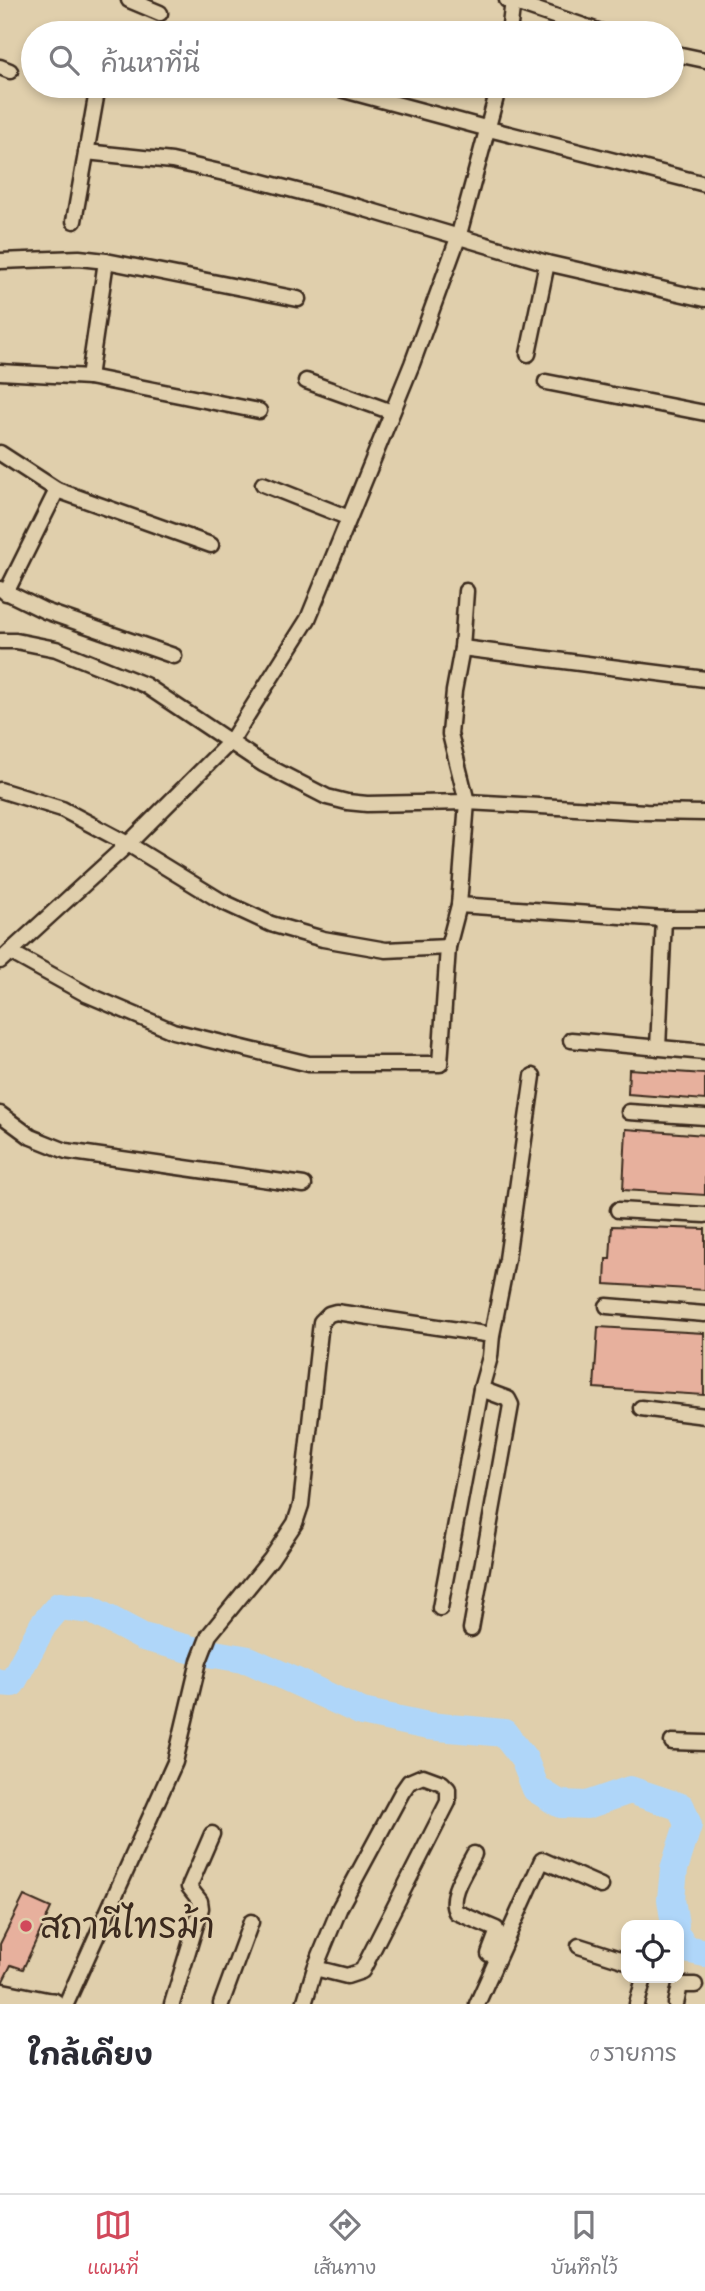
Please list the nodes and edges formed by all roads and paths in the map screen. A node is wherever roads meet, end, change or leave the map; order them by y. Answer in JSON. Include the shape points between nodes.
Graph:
{"nodes":[{"id":1,"x":129,"y":0,"type":"edge"},
{"id":2,"x":511,"y":1,"type":"edge"},
{"id":3,"x":160,"y":13,"type":"dead end"},
{"id":4,"x":510,"y":21,"type":"edge"},
{"id":5,"x":569,"y":21,"type":"edge"},
{"id":6,"x":684,"y":56,"type":"edge"},
{"id":7,"x":705,"y":60,"type":"edge"},
{"id":8,"x":96,"y":98,"type":"edge"},
{"id":9,"x":374,"y":98,"type":"edge"},
{"id":10,"x":496,"y":98,"type":"edge"},
{"id":11,"x":489,"y":129,"type":"junction"},
{"id":12,"x":86,"y":152,"type":"junction"},
{"id":13,"x":705,"y":184,"type":"edge"},
{"id":14,"x":74,"y":221,"type":"dead end"},
{"id":15,"x":458,"y":237,"type":"junction"},
{"id":16,"x":0,"y":261,"type":"edge"},
{"id":17,"x":106,"y":261,"type":"junction"},
{"id":18,"x":547,"y":263,"type":"junction"},
{"id":19,"x":298,"y":299,"type":"dead end"},
{"id":20,"x":705,"y":299,"type":"edge"},
{"id":21,"x":528,"y":354,"type":"dead end"},
{"id":22,"x":0,"y":372,"type":"edge"},
{"id":23,"x":89,"y":377,"type":"junction"},
{"id":24,"x":306,"y":381,"type":"dead end"},
{"id":25,"x":546,"y":382,"type":"dead end"},
{"id":26,"x":260,"y":411,"type":"dead end"},
{"id":27,"x":393,"y":412,"type":"junction"},
{"id":28,"x":705,"y":412,"type":"edge"},
{"id":29,"x":0,"y":453,"type":"edge"},
{"id":30,"x":262,"y":484,"type":"dead end"},
{"id":31,"x":57,"y":490,"type":"junction"},
{"id":32,"x":349,"y":519,"type":"junction"},
{"id":33,"x":211,"y":545,"type":"dead end"},
{"id":34,"x":3,"y":591,"type":"edge"},
{"id":35,"x":466,"y":591,"type":"dead end"},
{"id":36,"x":0,"y":641,"type":"edge"},
{"id":37,"x":462,"y":649,"type":"junction"},
{"id":38,"x":174,"y":656,"type":"dead end"},
{"id":39,"x":705,"y":679,"type":"edge"},
{"id":40,"x":231,"y":741,"type":"junction"},
{"id":41,"x":0,"y":790,"type":"edge"},
{"id":42,"x":467,"y":802,"type":"junction"},
{"id":43,"x":705,"y":813,"type":"edge"},
{"id":44,"x":128,"y":844,"type":"junction"},
{"id":45,"x":459,"y":905,"type":"junction"},
{"id":46,"x":664,"y":919,"type":"junction"},
{"id":47,"x":705,"y":919,"type":"edge"},
{"id":48,"x":448,"y":947,"type":"junction"},
{"id":49,"x":5,"y":956,"type":"edge"},
{"id":50,"x":570,"y":1040,"type":"dead end"},
{"id":51,"x":658,"y":1048,"type":"junction"},
{"id":52,"x":705,"y":1052,"type":"edge"},
{"id":53,"x":533,"y":1076,"type":"dead end"},
{"id":54,"x":629,"y":1112,"type":"dead end"},
{"id":55,"x":0,"y":1114,"type":"edge"},
{"id":56,"x":705,"y":1117,"type":"edge"},
{"id":57,"x":304,"y":1185,"type":"dead end"},
{"id":58,"x":618,"y":1210,"type":"dead end"},
{"id":59,"x":705,"y":1215,"type":"edge"},
{"id":60,"x":607,"y":1306,"type":"dead end"},
{"id":61,"x":705,"y":1314,"type":"edge"},
{"id":62,"x":492,"y":1335,"type":"junction"},
{"id":63,"x":481,"y":1389,"type":"junction"},
{"id":64,"x":641,"y":1408,"type":"dead end"},
{"id":65,"x":705,"y":1416,"type":"edge"},
{"id":66,"x":440,"y":1608,"type":"dead end"},
{"id":67,"x":471,"y":1629,"type":"dead end"},
{"id":68,"x":672,"y":1742,"type":"dead end"},
{"id":69,"x":705,"y":1744,"type":"edge"},
{"id":70,"x":212,"y":1834,"type":"dead end"},
{"id":71,"x":474,"y":1854,"type":"dead end"},
{"id":72,"x":601,"y":1886,"type":"dead end"},
{"id":73,"x":251,"y":1922,"type":"dead end"},
{"id":74,"x":579,"y":1946,"type":"dead end"},
{"id":75,"x":621,"y":1959,"type":"edge"},
{"id":76,"x":316,"y":1968,"type":"junction"},
{"id":77,"x":643,"y":1983,"type":"edge"},
{"id":78,"x":695,"y":1984,"type":"dead end"},
{"id":79,"x":0,"y":1993,"type":"edge"},
{"id":80,"x":52,"y":2004,"type":"edge"},
{"id":81,"x":66,"y":2004,"type":"edge"},
{"id":82,"x":172,"y":2004,"type":"edge"},
{"id":83,"x":221,"y":2004,"type":"edge"},
{"id":84,"x":304,"y":2004,"type":"edge"},
{"id":85,"x":468,"y":2004,"type":"edge"},
{"id":86,"x":477,"y":2004,"type":"edge"},
{"id":87,"x":637,"y":2004,"type":"edge"},
{"id":88,"x":676,"y":2004,"type":"edge"}],
"edges":[{"from":1,"to":3,"type":"street"},
{"from":2,"to":4,"type":"street"},
{"from":2,"to":5,"type":"street"},
{"from":6,"to":7,"type":"street"},
{"from":8,"to":12,"type":"street"},
{"from":9,"to":11,"type":"street"},
{"from":10,"to":11,"type":"street"},
{"from":11,"to":13,"type":"street"},
{"from":11,"to":15,"type":"street"},
{"from":12,"to":14,"type":"street"},
{"from":12,"to":15,"type":"street","via":[[185,163]]},
{"from":15,"to":18,"type":"street"},
{"from":15,"to":27,"type":"street"},
{"from":16,"to":17,"type":"street"},
{"from":17,"to":19,"type":"street"},
{"from":17,"to":23,"type":"street"},
{"from":18,"to":20,"type":"street"},
{"from":18,"to":21,"type":"street"},
{"from":22,"to":23,"type":"street"},
{"from":23,"to":26,"type":"street"},
{"from":24,"to":27,"type":"street"},
{"from":25,"to":28,"type":"street"},
{"from":27,"to":32,"type":"street"},
{"from":29,"to":31,"type":"street"},
{"from":30,"to":32,"type":"street"},
{"from":31,"to":33,"type":"street"},
{"from":31,"to":34,"type":"street"},
{"from":32,"to":40,"type":"street","via":[[308,619]]},
{"from":34,"to":38,"type":"street","via":[[45,611]]},
{"from":35,"to":37,"type":"street"},
{"from":36,"to":40,"type":"street","via":[[56,649],[145,685]]},
{"from":37,"to":39,"type":"street"},
{"from":37,"to":42,"type":"street","via":[[450,734]]},
{"from":40,"to":42,"type":"street","via":[[263,764],[346,802]]},
{"from":40,"to":44,"type":"street"},
{"from":41,"to":44,"type":"street","via":[[62,809]]},
{"from":42,"to":43,"type":"street"},
{"from":42,"to":45,"type":"street"},
{"from":44,"to":48,"type":"street","via":[[221,901],[271,924],[386,950]]},
{"from":44,"to":49,"type":"street"},
{"from":45,"to":46,"type":"street"},
{"from":45,"to":48,"type":"street"},
{"from":46,"to":47,"type":"street"},
{"from":46,"to":51,"type":"street"},
{"from":48,"to":49,"type":"street","via":[[440,1064],[310,1064],[173,1031]]},
{"from":50,"to":51,"type":"street"},
{"from":51,"to":52,"type":"street"},
{"from":53,"to":62,"type":"street"},
{"from":54,"to":56,"type":"street"},
{"from":55,"to":57,"type":"street","via":[[31,1137],[66,1151]]},
{"from":58,"to":59,"type":"street"},
{"from":60,"to":61,"type":"street"},
{"from":62,"to":63,"type":"street"},
{"from":62,"to":81,"type":"street","via":[[337,1312],[321,1322],[301,1505],[295,1523],[209,1635],[175,1762]]},
{"from":63,"to":66,"type":"street"},
{"from":63,"to":67,"type":"street","via":[[508,1399],[511,1405]]},
{"from":64,"to":65,"type":"street"},
{"from":68,"to":69,"type":"street"},
{"from":70,"to":82,"type":"street","via":[[190,1887],[201,1908]]},
{"from":71,"to":85,"type":"street","via":[[455,1892],[453,1908],[497,1933]]},
{"from":72,"to":86,"type":"street","via":[[542,1860]]},
{"from":73,"to":83,"type":"street"},
{"from":74,"to":75,"type":"street"},
{"from":76,"to":76,"type":"street","via":[[340,1907],[402,1792],[409,1782],[423,1776],[442,1783],[448,1789],[448,1802],[362,1971],[346,1976]]},
{"from":76,"to":84,"type":"street"},
{"from":77,"to":87,"type":"street"},
{"from":78,"to":88,"type":"street","via":[[680,1985]]},
{"from":79,"to":80,"type":"main road"}]}
